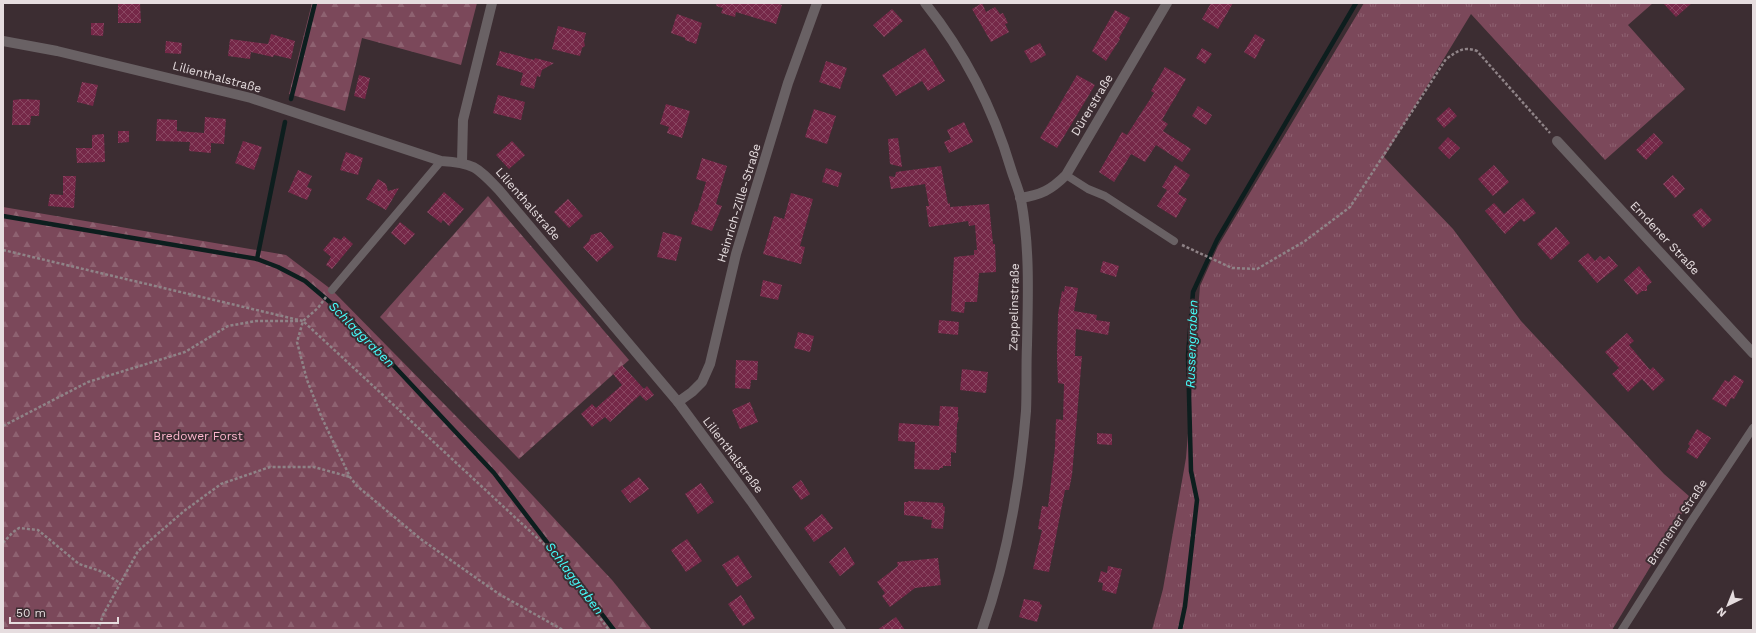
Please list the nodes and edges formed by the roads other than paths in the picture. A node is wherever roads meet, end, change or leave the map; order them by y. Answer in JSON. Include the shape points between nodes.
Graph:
{"nodes":[{"id":1,"x":492,"y":3,"type":"edge"},
{"id":2,"x":818,"y":3,"type":"edge"},
{"id":3,"x":925,"y":3,"type":"edge"},
{"id":4,"x":1167,"y":3,"type":"edge"},
{"id":5,"x":3,"y":41,"type":"edge"},
{"id":6,"x":1557,"y":141,"type":"road end"},
{"id":7,"x":441,"y":161,"type":"junction"},
{"id":8,"x":462,"y":162,"type":"junction"},
{"id":9,"x":1066,"y":175,"type":"junction"},
{"id":10,"x":1020,"y":198,"type":"junction"},
{"id":11,"x":1174,"y":242,"type":"road end"},
{"id":12,"x":332,"y":290,"type":"dead end"},
{"id":13,"x":1753,"y":353,"type":"edge"},
{"id":14,"x":678,"y":402,"type":"junction"},
{"id":15,"x":1753,"y":428,"type":"edge"},
{"id":16,"x":841,"y":630,"type":"edge"},
{"id":17,"x":982,"y":630,"type":"edge"},
{"id":18,"x":1622,"y":630,"type":"edge"}],
"edges":[{"from":1,"to":8,"type":"street","via":[[463,120]]},
{"from":2,"to":14,"type":"street","name":"Heinrich-Zille-Straße","via":[[788,83],[738,246],[710,364],[702,382]]},
{"from":3,"to":10,"type":"street","name":"Zeppelinstraße","via":[[949,34],[989,108],[1004,144]]},
{"from":4,"to":9,"type":"street","name":"Dürerstraße"},
{"from":5,"to":7,"type":"street","name":"Lilienthalstraße","via":[[57,51],[251,98]]},
{"from":6,"to":13,"type":"street","name":"Emdener Straße"},
{"from":7,"to":8,"type":"street","name":"Lilienthalstraße"},
{"from":7,"to":12,"type":"lane"},
{"from":8,"to":14,"type":"street","name":"Lilienthalstraße","via":[[480,170],[499,190]]},
{"from":9,"to":10,"type":"street","name":"Dürerstraße","via":[[1046,192]]},
{"from":9,"to":11,"type":"lane","via":[[1105,196]]},
{"from":10,"to":17,"type":"street","name":"Zeppelinstraße","via":[[1028,251],[1026,410],[1013,518]]},
{"from":14,"to":16,"type":"street","name":"Lilienthalstraße"},
{"from":15,"to":18,"type":"lane","name":"Bremener Straße"}]}
